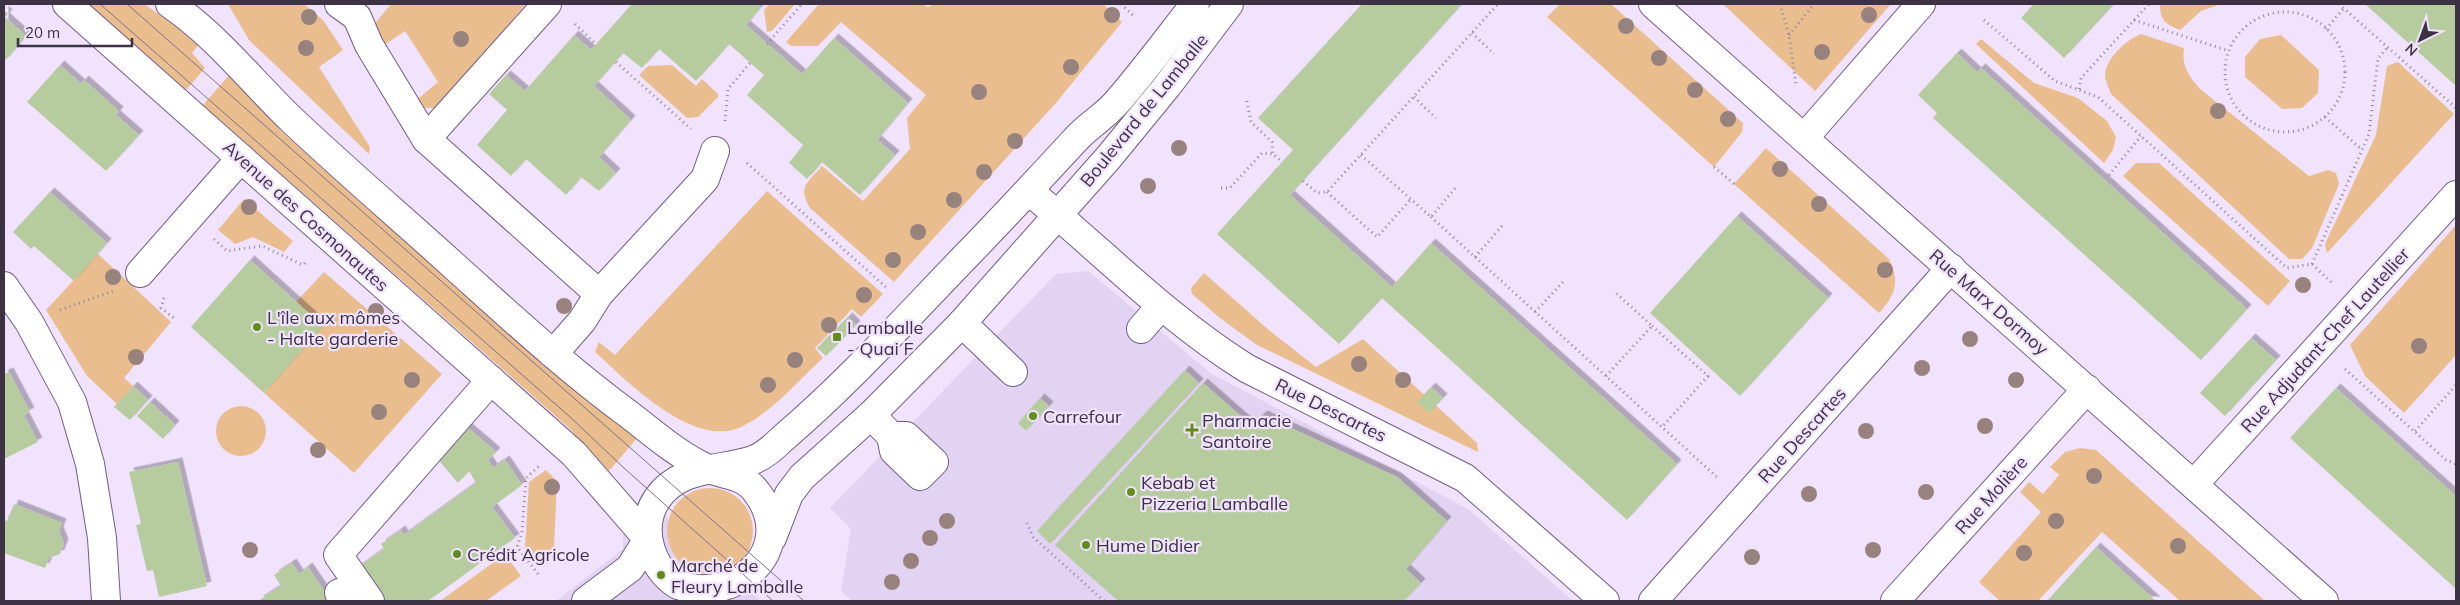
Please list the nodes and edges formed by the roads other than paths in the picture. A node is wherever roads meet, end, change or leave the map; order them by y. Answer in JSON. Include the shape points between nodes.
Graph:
{"nodes":[{"id":1,"x":67,"y":4,"type":"edge"},
{"id":2,"x":339,"y":4,"type":"edge"},
{"id":3,"x":547,"y":4,"type":"edge"},
{"id":4,"x":1194,"y":4,"type":"edge"},
{"id":5,"x":1229,"y":4,"type":"edge"},
{"id":6,"x":1653,"y":4,"type":"edge"},
{"id":7,"x":1921,"y":4,"type":"edge"},
{"id":8,"x":177,"y":6,"type":"edge"},
{"id":9,"x":1804,"y":138,"type":"junction"},
{"id":10,"x":426,"y":140,"type":"junction"},
{"id":11,"x":715,"y":151,"type":"road end"},
{"id":12,"x":242,"y":158,"type":"junction"},
{"id":13,"x":1029,"y":191,"type":"junction"},
{"id":14,"x":2456,"y":195,"type":"edge"},
{"id":15,"x":1058,"y":215,"type":"junction"},
{"id":16,"x":1951,"y":268,"type":"junction"},
{"id":17,"x":140,"y":273,"type":"dead end"},
{"id":18,"x":4,"y":286,"type":"edge"},
{"id":19,"x":599,"y":294,"type":"junction"},
{"id":20,"x":1161,"y":306,"type":"junction"},
{"id":21,"x":962,"y":323,"type":"junction"},
{"id":22,"x":1141,"y":329,"type":"dead end"},
{"id":23,"x":553,"y":354,"type":"junction"},
{"id":24,"x":1013,"y":372,"type":"dead end"},
{"id":25,"x":491,"y":380,"type":"junction"},
{"id":26,"x":2087,"y":388,"type":"junction"},
{"id":27,"x":871,"y":415,"type":"junction"},
{"id":28,"x":927,"y":469,"type":"dead end"},
{"id":29,"x":709,"y":470,"type":"junction"},
{"id":30,"x":2194,"y":484,"type":"junction"},
{"id":31,"x":648,"y":539,"type":"junction"},
{"id":32,"x":771,"y":540,"type":"junction"},
{"id":33,"x":715,"y":597,"type":"edge"},
{"id":34,"x":106,"y":601,"type":"edge"},
{"id":35,"x":370,"y":601,"type":"edge"},
{"id":36,"x":586,"y":601,"type":"edge"},
{"id":37,"x":674,"y":601,"type":"edge"},
{"id":38,"x":1605,"y":601,"type":"edge"},
{"id":39,"x":1653,"y":601,"type":"edge"},
{"id":40,"x":1895,"y":601,"type":"edge"},
{"id":41,"x":2324,"y":601,"type":"edge"}],
"edges":[{"from":1,"to":12,"type":"street","name":"Avenue des Cosmonautes"},
{"from":2,"to":10,"type":"street","via":[[357,16],[369,45]]},
{"from":3,"to":10,"type":"street"},
{"from":4,"to":13,"type":"street","name":"Boulevard de Lamballe","via":[[1116,104],[1082,133]]},
{"from":5,"to":15,"type":"street","name":"Boulevard de Lamballe","via":[[1168,85]]},
{"from":6,"to":9,"type":"street","name":"Rue Marx Dormoy"},
{"from":7,"to":9,"type":"street"},
{"from":8,"to":23,"type":"street","via":[[229,53],[290,118]]},
{"from":9,"to":16,"type":"street","name":"Rue Marx Dormoy"},
{"from":10,"to":19,"type":"street"},
{"from":11,"to":19,"type":"street","via":[[705,179]]},
{"from":12,"to":17,"type":"street"},
{"from":12,"to":25,"type":"street","name":"Avenue des Cosmonautes"},
{"from":13,"to":15,"type":"street"},
{"from":13,"to":29,"type":"street","name":"Boulevard de Lamballe","via":[[841,385],[783,439],[758,458]]},
{"from":14,"to":30,"type":"street","name":"Rue Adjudant-Chef Lautellier"},
{"from":15,"to":20,"type":"street","name":"Rue Descartes"},
{"from":15,"to":21,"type":"street","name":"Boulevard de Lamballe"},
{"from":16,"to":26,"type":"street","name":"Rue Marx Dormoy"},
{"from":16,"to":39,"type":"street","name":"Rue Descartes"},
{"from":18,"to":34,"type":"street","via":[[29,322],[72,402],[92,473],[102,538]]},
{"from":19,"to":23,"type":"street","via":[[582,321]]},
{"from":20,"to":22,"type":"street"},
{"from":20,"to":38,"type":"street","name":"Rue Descartes","via":[[1246,368],[1465,478]]},
{"from":21,"to":24,"type":"street"},
{"from":21,"to":27,"type":"street","name":"Boulevard de Lamballe"},
{"from":23,"to":29,"type":"street","via":[[597,392],[678,452]]},
{"from":25,"to":31,"type":"street","name":"Avenue des Cosmonautes","via":[[574,454]]},
{"from":25,"to":35,"type":"street","via":[[338,554]]},
{"from":26,"to":30,"type":"street","name":"Rue Marx Dormoy"},
{"from":26,"to":40,"type":"street","name":"Rue Molière"},
{"from":27,"to":28,"type":"street","via":[[891,436],[906,436]]},
{"from":27,"to":32,"type":"street","name":"Boulevard de Lamballe","via":[[802,477],[789,494]]},
{"from":29,"to":31,"type":"street","via":[[682,476],[658,497],[649,521]]},
{"from":29,"to":32,"type":"street","via":[[737,476],[757,492],[768,510]]},
{"from":30,"to":41,"type":"street","name":"Rue Marx Dormoy"},
{"from":31,"to":33,"type":"street","via":[[654,559],[679,586]]},
{"from":31,"to":36,"type":"street","via":[[630,568]]},
{"from":32,"to":33,"type":"street","via":[[762,565],[749,580]]},
{"from":33,"to":37,"type":"street"}]}
